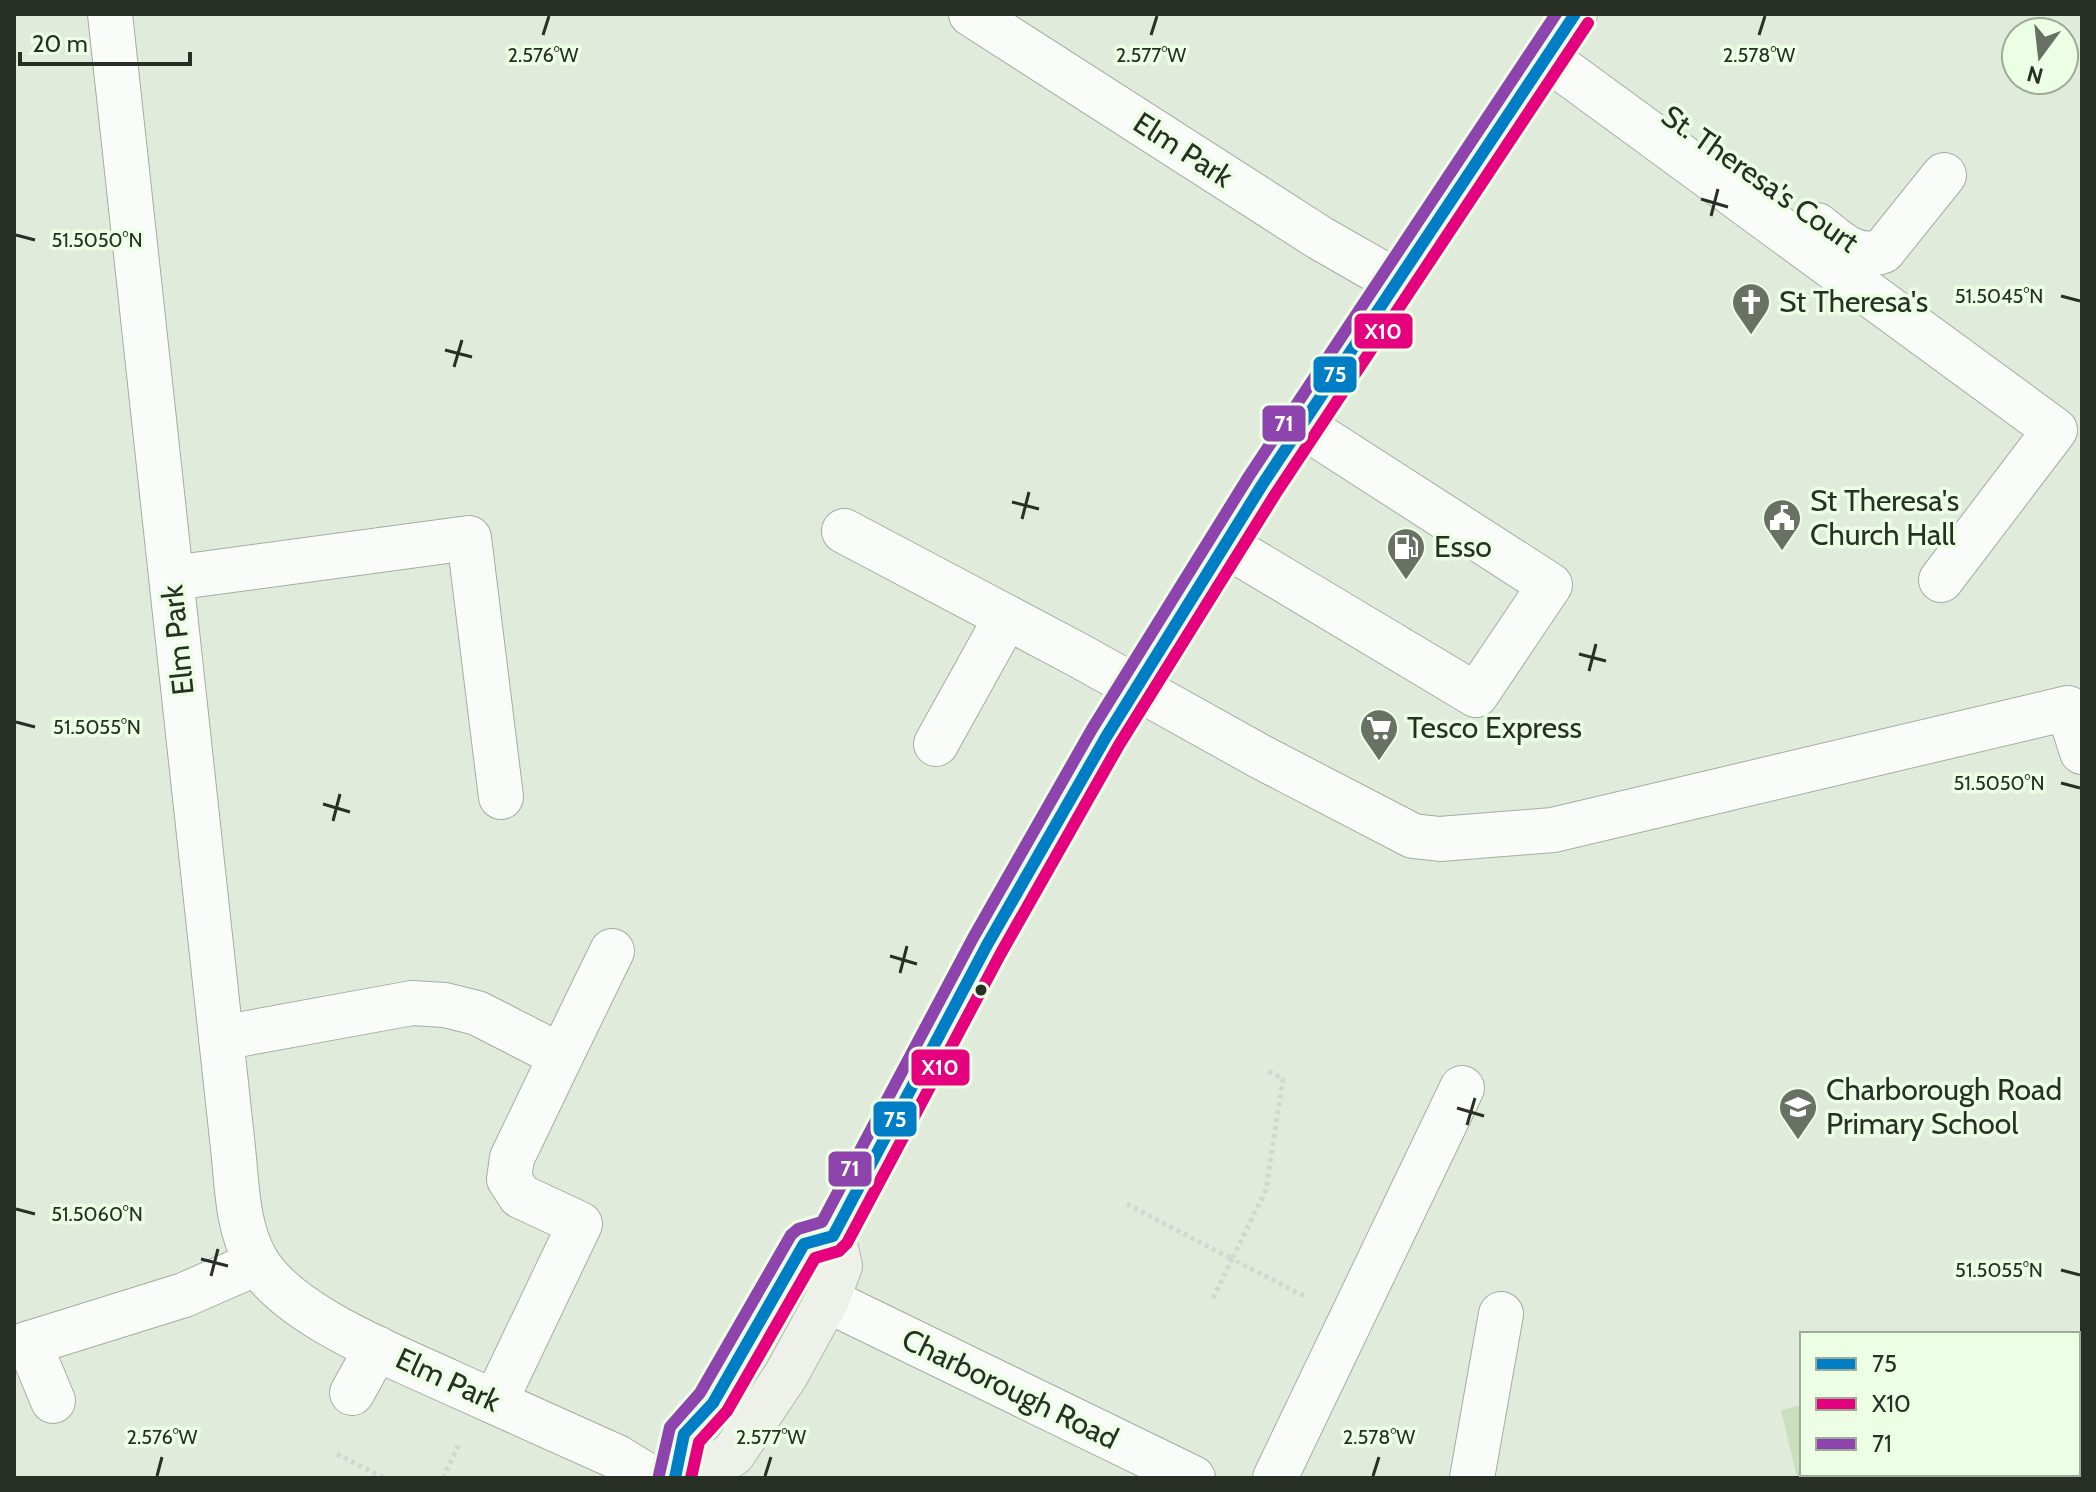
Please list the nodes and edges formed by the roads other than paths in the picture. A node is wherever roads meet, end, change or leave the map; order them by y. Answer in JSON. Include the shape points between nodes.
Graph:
{"nodes":[{"id":1,"x":110,"y":14,"type":"edge"},
{"id":2,"x":971,"y":14,"type":"edge"},
{"id":3,"x":1561,"y":36,"type":"edge"},
{"id":4,"x":1944,"y":175,"type":"dead end"},
{"id":5,"x":1397,"y":282,"type":"junction"},
{"id":6,"x":1303,"y":426,"type":"junction"},
{"id":7,"x":844,"y":531,"type":"dead end"},
{"id":8,"x":1227,"y":546,"type":"junction"},
{"id":9,"x":172,"y":578,"type":"junction"},
{"id":10,"x":1941,"y":580,"type":"dead end"},
{"id":11,"x":1006,"y":618,"type":"junction"},
{"id":12,"x":1138,"y":689,"type":"junction"},
{"id":13,"x":936,"y":744,"type":"dead end"},
{"id":14,"x":2082,"y":752,"type":"edge"},
{"id":15,"x":501,"y":797,"type":"dead end"},
{"id":16,"x":612,"y":951,"type":"dead end"},
{"id":17,"x":221,"y":1038,"type":"junction"},
{"id":18,"x":561,"y":1056,"type":"junction"},
{"id":19,"x":1462,"y":1088,"type":"dead end"},
{"id":20,"x":833,"y":1236,"type":"junction"},
{"id":21,"x":257,"y":1263,"type":"junction"},
{"id":22,"x":827,"y":1300,"type":"junction"},
{"id":23,"x":1501,"y":1314,"type":"dead end"},
{"id":24,"x":22,"y":1346,"type":"edge"},
{"id":25,"x":377,"y":1348,"type":"junction"},
{"id":26,"x":352,"y":1393,"type":"dead end"},
{"id":27,"x":53,"y":1401,"type":"dead end"},
{"id":28,"x":495,"y":1402,"type":"junction"},
{"id":29,"x":651,"y":1478,"type":"edge"},
{"id":30,"x":675,"y":1478,"type":"edge"},
{"id":31,"x":694,"y":1478,"type":"edge"},
{"id":32,"x":1193,"y":1478,"type":"edge"},
{"id":33,"x":1275,"y":1478,"type":"edge"},
{"id":34,"x":1472,"y":1478,"type":"edge"}],
"edges":[{"from":1,"to":9,"type":"street","name":"Elm Park"},
{"from":2,"to":5,"type":"street","name":"Elm Park"},
{"from":3,"to":4,"type":"street","name":"St. Theresa's Court","via":[[1858,253],[1871,256],[1883,251]]},
{"from":3,"to":5,"type":"main road"},
{"from":3,"to":10,"type":"street","via":[[2055,430]]},
{"from":5,"to":6,"type":"main road"},
{"from":6,"to":8,"type":"main road"},
{"from":6,"to":8,"type":"street","via":[[1550,585],[1476,695]]},
{"from":7,"to":11,"type":"street"},
{"from":8,"to":12,"type":"main road"},
{"from":9,"to":15,"type":"street","via":[[469,538]]},
{"from":9,"to":17,"type":"street","name":"Elm Park"},
{"from":11,"to":12,"type":"street"},
{"from":11,"to":13,"type":"street"},
{"from":12,"to":14,"type":"street","via":[[1413,836],[1440,839],[1553,830],[2068,708]]},
{"from":12,"to":20,"type":"main road","via":[[1084,773],[975,967]]},
{"from":16,"to":18,"type":"street"},
{"from":17,"to":18,"type":"street","via":[[412,1003],[477,1013]]},
{"from":17,"to":21,"type":"street","name":"Elm Park","via":[[241,1214]]},
{"from":18,"to":28,"type":"street","via":[[512,1158],[509,1179],[520,1196],[580,1224]]},
{"from":19,"to":33,"type":"street"},
{"from":20,"to":22,"type":"main road","via":[[840,1266]]},
{"from":20,"to":30,"type":"main road","via":[[804,1244],[713,1403],[684,1434]]},
{"from":21,"to":24,"type":"street","via":[[184,1295]]},
{"from":21,"to":25,"type":"street","name":"Elm Park","via":[[280,1289],[315,1315]]},
{"from":22,"to":31,"type":"main road","via":[[786,1375],[733,1454]]},
{"from":22,"to":32,"type":"street","name":"Charborough Road"},
{"from":23,"to":34,"type":"street"},
{"from":24,"to":27,"type":"street"},
{"from":25,"to":26,"type":"street"},
{"from":25,"to":28,"type":"street","name":"Elm Park"},
{"from":28,"to":29,"type":"street","name":"Elm Park"}]}
